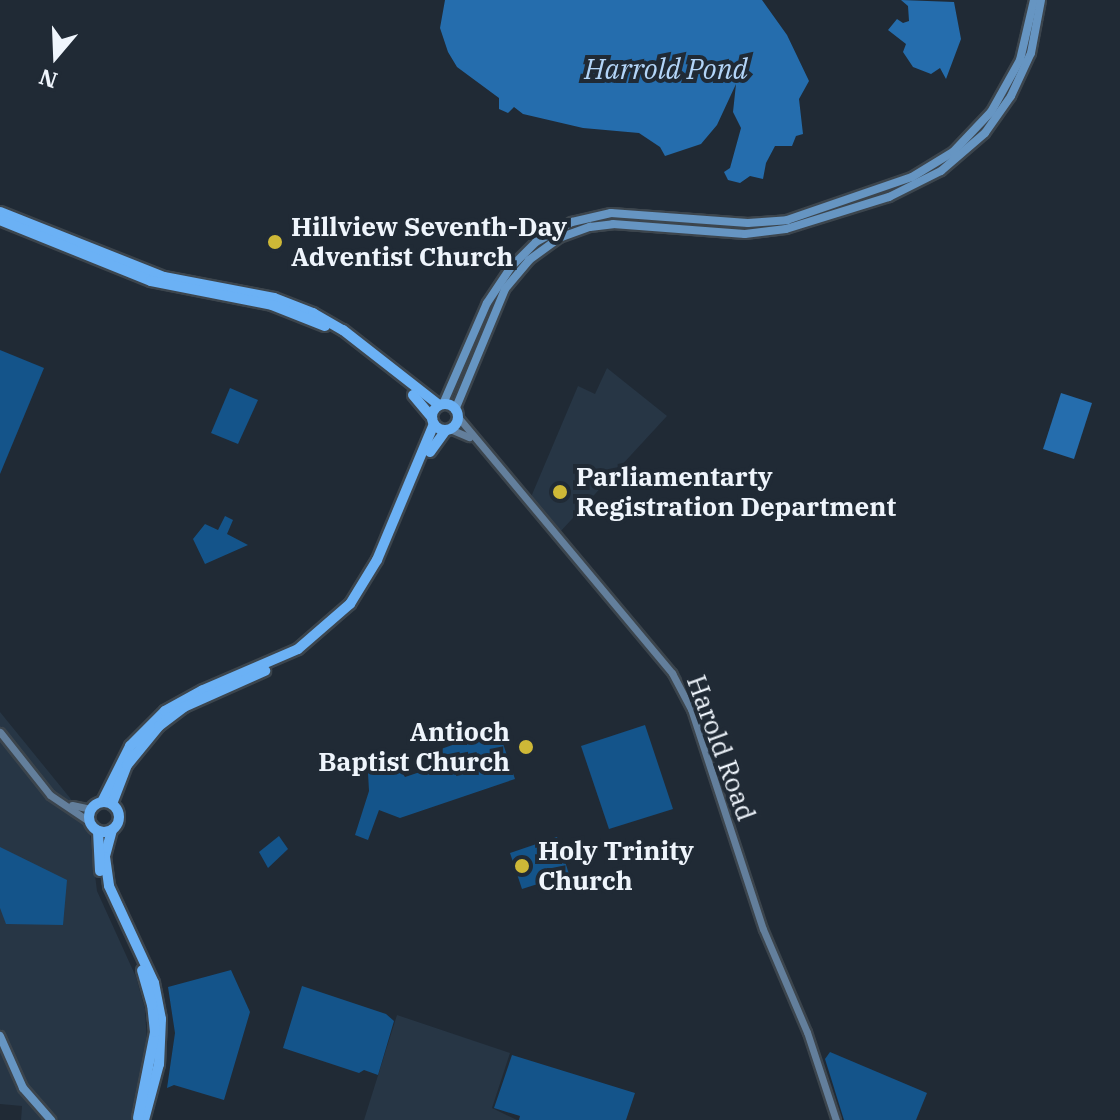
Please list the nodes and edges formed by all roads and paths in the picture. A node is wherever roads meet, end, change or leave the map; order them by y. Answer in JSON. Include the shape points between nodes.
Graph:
{"nodes":[{"id":1,"x":1034,"y":0,"type":"edge"},
{"id":2,"x":1041,"y":0,"type":"edge"},
{"id":3,"x":0,"y":212,"type":"edge"},
{"id":4,"x":0,"y":220,"type":"edge"},
{"id":5,"x":441,"y":405,"type":"junction"},
{"id":6,"x":457,"y":413,"type":"junction"},
{"id":7,"x":433,"y":421,"type":"junction"},
{"id":8,"x":448,"y":429,"type":"junction"},
{"id":9,"x":477,"y":443,"type":"junction"},
{"id":10,"x":0,"y":730,"type":"edge"},
{"id":11,"x":107,"y":803,"type":"junction"},
{"id":12,"x":91,"y":809,"type":"junction"},
{"id":13,"x":90,"y":822,"type":"junction"},
{"id":14,"x":112,"y":830,"type":"junction"},
{"id":15,"x":98,"y":831,"type":"junction"},
{"id":16,"x":0,"y":1036,"type":"edge"},
{"id":17,"x":51,"y":1118,"type":"edge"},
{"id":18,"x":138,"y":1120,"type":"edge"},
{"id":19,"x":146,"y":1120,"type":"edge"},
{"id":20,"x":836,"y":1120,"type":"edge"}],
"edges":[{"from":1,"to":5,"type":"main road","via":[[1020,60],[998,103],[964,142],[912,177],[787,220],[748,223],[611,213],[572,222],[536,242],[487,303]]},
{"from":2,"to":6,"type":"main road","via":[[1031,53],[1011,96],[985,133],[941,171],[889,197],[786,229],[737,233],[613,224],[559,238],[523,266],[505,289]]},
{"from":3,"to":5,"type":"highway","via":[[164,277],[274,298],[313,313]]},
{"from":4,"to":7,"type":"highway","via":[[151,281],[301,315],[348,341],[422,403]]},
{"from":5,"to":6,"type":"highway"},
{"from":5,"to":7,"type":"highway"},
{"from":6,"to":8,"type":"highway"},
{"from":6,"to":9,"type":"main road","name":"Harold Road"},
{"from":7,"to":8,"type":"highway"},
{"from":7,"to":11,"type":"highway","via":[[377,560],[350,604],[298,649],[203,690],[160,715],[123,755]]},
{"from":8,"to":9,"type":"main road","name":"Harold Road"},
{"from":8,"to":11,"type":"highway","via":[[432,447],[386,557],[352,610],[301,654],[171,716],[133,755]]},
{"from":9,"to":20,"type":"main road","name":"Harold Road","via":[[672,673],[691,709],[763,929],[807,1032]]},
{"from":10,"to":12,"type":"main road","via":[[53,791],[75,807]]},
{"from":10,"to":13,"type":"main road","via":[[50,795]]},
{"from":11,"to":12,"type":"highway"},
{"from":11,"to":14,"type":"highway","via":[[119,817]]},
{"from":12,"to":13,"type":"highway"},
{"from":13,"to":15,"type":"highway"},
{"from":14,"to":15,"type":"highway"},
{"from":14,"to":19,"type":"highway","via":[[105,857],[109,886],[158,993],[162,1042]]},
{"from":15,"to":18,"type":"highway","via":[[105,894],[141,968],[152,1005],[154,1042]]},
{"from":16,"to":17,"type":"main road","via":[[23,1088]]}]}
